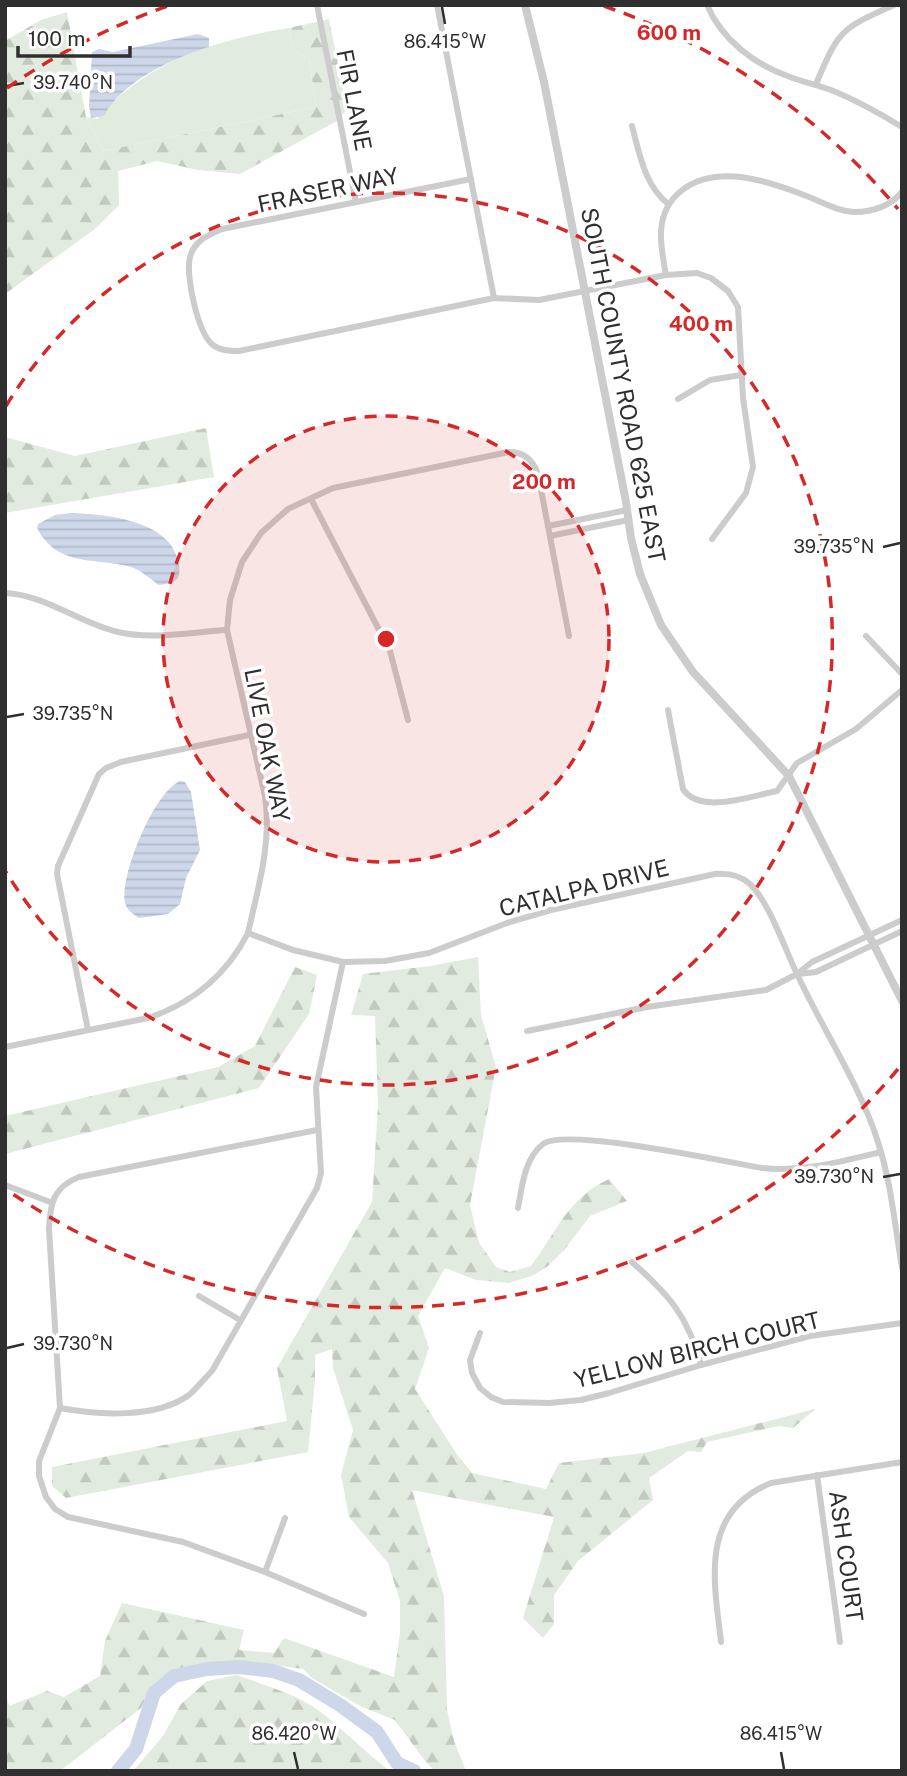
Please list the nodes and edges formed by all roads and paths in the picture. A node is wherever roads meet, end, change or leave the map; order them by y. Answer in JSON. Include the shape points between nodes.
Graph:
{"nodes":[{"id":1,"x":317,"y":5,"type":"edge"},
{"id":2,"x":437,"y":5,"type":"edge"},
{"id":3,"x":525,"y":5,"type":"edge"},
{"id":4,"x":530,"y":5,"type":"edge"},
{"id":5,"x":707,"y":5,"type":"edge"},
{"id":6,"x":894,"y":5,"type":"edge"},
{"id":7,"x":534,"y":36,"type":"junction"},
{"id":8,"x":816,"y":85,"type":"junction"},
{"id":9,"x":632,"y":125,"type":"dead end"},
{"id":10,"x":902,"y":127,"type":"edge"},
{"id":11,"x":471,"y":179,"type":"junction"},
{"id":12,"x":902,"y":192,"type":"edge"},
{"id":13,"x":356,"y":202,"type":"junction"},
{"id":14,"x":668,"y":204,"type":"junction"},
{"id":15,"x":666,"y":275,"type":"junction"},
{"id":16,"x":585,"y":291,"type":"junction"},
{"id":17,"x":494,"y":298,"type":"junction"},
{"id":18,"x":741,"y":375,"type":"junction"},
{"id":19,"x":678,"y":399,"type":"dead end"},
{"id":20,"x":311,"y":499,"type":"junction"},
{"id":21,"x":627,"y":510,"type":"junction"},
{"id":22,"x":628,"y":520,"type":"junction"},
{"id":23,"x":548,"y":526,"type":"junction"},
{"id":24,"x":550,"y":536,"type":"junction"},
{"id":25,"x":712,"y":539,"type":"dead end"},
{"id":26,"x":5,"y":593,"type":"edge"},
{"id":27,"x":227,"y":630,"type":"junction"},
{"id":28,"x":569,"y":636,"type":"dead end"},
{"id":29,"x":866,"y":636,"type":"dead end"},
{"id":30,"x":902,"y":674,"type":"edge"},
{"id":31,"x":902,"y":691,"type":"edge"},
{"id":32,"x":668,"y":710,"type":"dead end"},
{"id":33,"x":408,"y":720,"type":"dead end"},
{"id":34,"x":249,"y":735,"type":"junction"},
{"id":35,"x":789,"y":776,"type":"junction"},
{"id":36,"x":902,"y":920,"type":"edge"},
{"id":37,"x":902,"y":931,"type":"edge"},
{"id":38,"x":248,"y":933,"type":"junction"},
{"id":39,"x":869,"y":936,"type":"junction"},
{"id":40,"x":873,"y":945,"type":"junction"},
{"id":41,"x":344,"y":962,"type":"junction"},
{"id":42,"x":797,"y":974,"type":"junction"},
{"id":43,"x":902,"y":1001,"type":"edge"},
{"id":44,"x":88,"y":1030,"type":"junction"},
{"id":45,"x":527,"y":1031,"type":"dead end"},
{"id":46,"x":5,"y":1047,"type":"edge"},
{"id":47,"x":317,"y":1130,"type":"junction"},
{"id":48,"x":881,"y":1152,"type":"junction"},
{"id":49,"x":5,"y":1185,"type":"edge"},
{"id":50,"x":50,"y":1202,"type":"junction"},
{"id":51,"x":518,"y":1208,"type":"dead end"},
{"id":52,"x":632,"y":1262,"type":"dead end"},
{"id":53,"x":902,"y":1268,"type":"edge"},
{"id":54,"x":199,"y":1296,"type":"dead end"},
{"id":55,"x":240,"y":1320,"type":"junction"},
{"id":56,"x":902,"y":1323,"type":"edge"},
{"id":57,"x":480,"y":1333,"type":"dead end"},
{"id":58,"x":701,"y":1365,"type":"junction"},
{"id":59,"x":60,"y":1408,"type":"junction"},
{"id":60,"x":902,"y":1462,"type":"edge"},
{"id":61,"x":817,"y":1475,"type":"junction"},
{"id":62,"x":285,"y":1518,"type":"dead end"},
{"id":63,"x":265,"y":1572,"type":"junction"},
{"id":64,"x":364,"y":1614,"type":"dead end"},
{"id":65,"x":721,"y":1642,"type":"dead end"},
{"id":66,"x":840,"y":1642,"type":"dead end"}],
"edges":[{"from":1,"to":13,"type":"street","name":"FIR LANE"},
{"from":2,"to":11,"type":"street"},
{"from":3,"to":7,"type":"street","name":"SOUTH COUNTY ROAD 625 EAST"},
{"from":4,"to":7,"type":"street","name":"SOUTH COUNTY ROAD 625 EAST"},
{"from":5,"to":8,"type":"street","via":[[719,27],[745,53],[778,73]]},
{"from":6,"to":8,"type":"street","via":[[840,35]]},
{"from":7,"to":16,"type":"street","name":"SOUTH COUNTY ROAD 625 EAST"},
{"from":8,"to":10,"type":"street"},
{"from":9,"to":14,"type":"street","via":[[647,177]]},
{"from":11,"to":13,"type":"street","name":"FRASER WAY"},
{"from":11,"to":17,"type":"street"},
{"from":12,"to":14,"type":"street","via":[[878,208],[853,212],[775,186],[721,175],[694,182]]},
{"from":13,"to":17,"type":"street","name":"FRASER WAY","via":[[206,235],[190,257],[189,272],[204,335],[214,345],[239,351]]},
{"from":14,"to":15,"type":"street","via":[[660,236]]},
{"from":15,"to":16,"type":"street"},
{"from":15,"to":18,"type":"street","via":[[704,275],[729,291],[739,316]]},
{"from":16,"to":17,"type":"street","via":[[540,300]]},
{"from":16,"to":21,"type":"street","name":"SOUTH COUNTY ROAD 625 EAST"},
{"from":18,"to":19,"type":"street","via":[[710,380]]},
{"from":18,"to":25,"type":"street","via":[[752,476],[742,500]]},
{"from":20,"to":23,"type":"street","name":"LIVE OAK WAY","via":[[333,488],[509,452],[527,457],[536,469]]},
{"from":20,"to":27,"type":"street","name":"LIVE OAK WAY","via":[[278,516],[247,552],[233,587]]},
{"from":20,"to":33,"type":"street","via":[[390,651]]},
{"from":21,"to":22,"type":"street","name":"SOUTH COUNTY ROAD 625 EAST"},
{"from":21,"to":23,"type":"street"},
{"from":22,"to":24,"type":"street"},
{"from":22,"to":35,"type":"street","name":"SOUTH COUNTY ROAD 625 EAST","via":[[640,574],[670,640],[693,672]]},
{"from":23,"to":24,"type":"street"},
{"from":24,"to":28,"type":"street"},
{"from":26,"to":27,"type":"street","via":[[33,598],[130,634]]},
{"from":27,"to":34,"type":"street","name":"LIVE OAK WAY"},
{"from":29,"to":30,"type":"street"},
{"from":31,"to":35,"type":"street","via":[[856,729],[797,763]]},
{"from":32,"to":35,"type":"street","via":[[681,784],[691,797],[705,803],[776,791]]},
{"from":34,"to":38,"type":"street","name":"LIVE OAK WAY","via":[[268,822]]},
{"from":34,"to":44,"type":"street","via":[[121,762],[99,774],[57,874]]},
{"from":35,"to":39,"type":"street","name":"SOUTH COUNTY ROAD 625 EAST"},
{"from":36,"to":39,"type":"street"},
{"from":37,"to":40,"type":"street"},
{"from":38,"to":41,"type":"street","name":"CATALPA DRIVE"},
{"from":38,"to":44,"type":"street","name":"LIVE OAK WAY","via":[[219,976],[188,1000],[148,1018]]},
{"from":39,"to":40,"type":"street","name":"SOUTH COUNTY ROAD 625 EAST"},
{"from":39,"to":42,"type":"street","via":[[812,962]]},
{"from":40,"to":42,"type":"street","via":[[816,972]]},
{"from":40,"to":43,"type":"street","name":"SOUTH COUNTY ROAD 625 EAST"},
{"from":41,"to":42,"type":"street","name":"CATALPA DRIVE","via":[[429,953],[540,913],[722,873],[741,878],[757,892]]},
{"from":41,"to":47,"type":"street","via":[[316,1087]]},
{"from":42,"to":45,"type":"street","via":[[766,990]]},
{"from":42,"to":48,"type":"street","name":"CATALPA DRIVE","via":[[865,1108]]},
{"from":44,"to":46,"type":"street","name":"LIVE OAK WAY"},
{"from":47,"to":50,"type":"street","via":[[79,1178],[58,1190]]},
{"from":47,"to":55,"type":"street","via":[[321,1173],[317,1188]]},
{"from":48,"to":51,"type":"street","via":[[788,1171],[596,1140],[553,1139],[530,1158]]},
{"from":48,"to":53,"type":"street","name":"CATALPA DRIVE"},
{"from":49,"to":50,"type":"street"},
{"from":50,"to":59,"type":"street"},
{"from":52,"to":58,"type":"street","via":[[663,1290],[683,1317],[694,1336]]},
{"from":54,"to":55,"type":"street"},
{"from":55,"to":59,"type":"street","via":[[212,1371],[173,1404],[117,1414]]},
{"from":56,"to":58,"type":"street","name":"YELLOW BIRCH COURT","via":[[810,1336]]},
{"from":57,"to":58,"type":"street","name":"YELLOW BIRCH COURT","via":[[471,1354],[472,1373],[486,1393],[503,1402],[581,1400]]},
{"from":59,"to":63,"type":"street","via":[[38,1469],[42,1490],[55,1509],[68,1517],[183,1542]]},
{"from":60,"to":61,"type":"street"},
{"from":61,"to":65,"type":"street","via":[[763,1486],[726,1522],[713,1569]]},
{"from":61,"to":66,"type":"street","name":"ASH COURT"},
{"from":62,"to":63,"type":"street"},
{"from":63,"to":64,"type":"street"}]}
